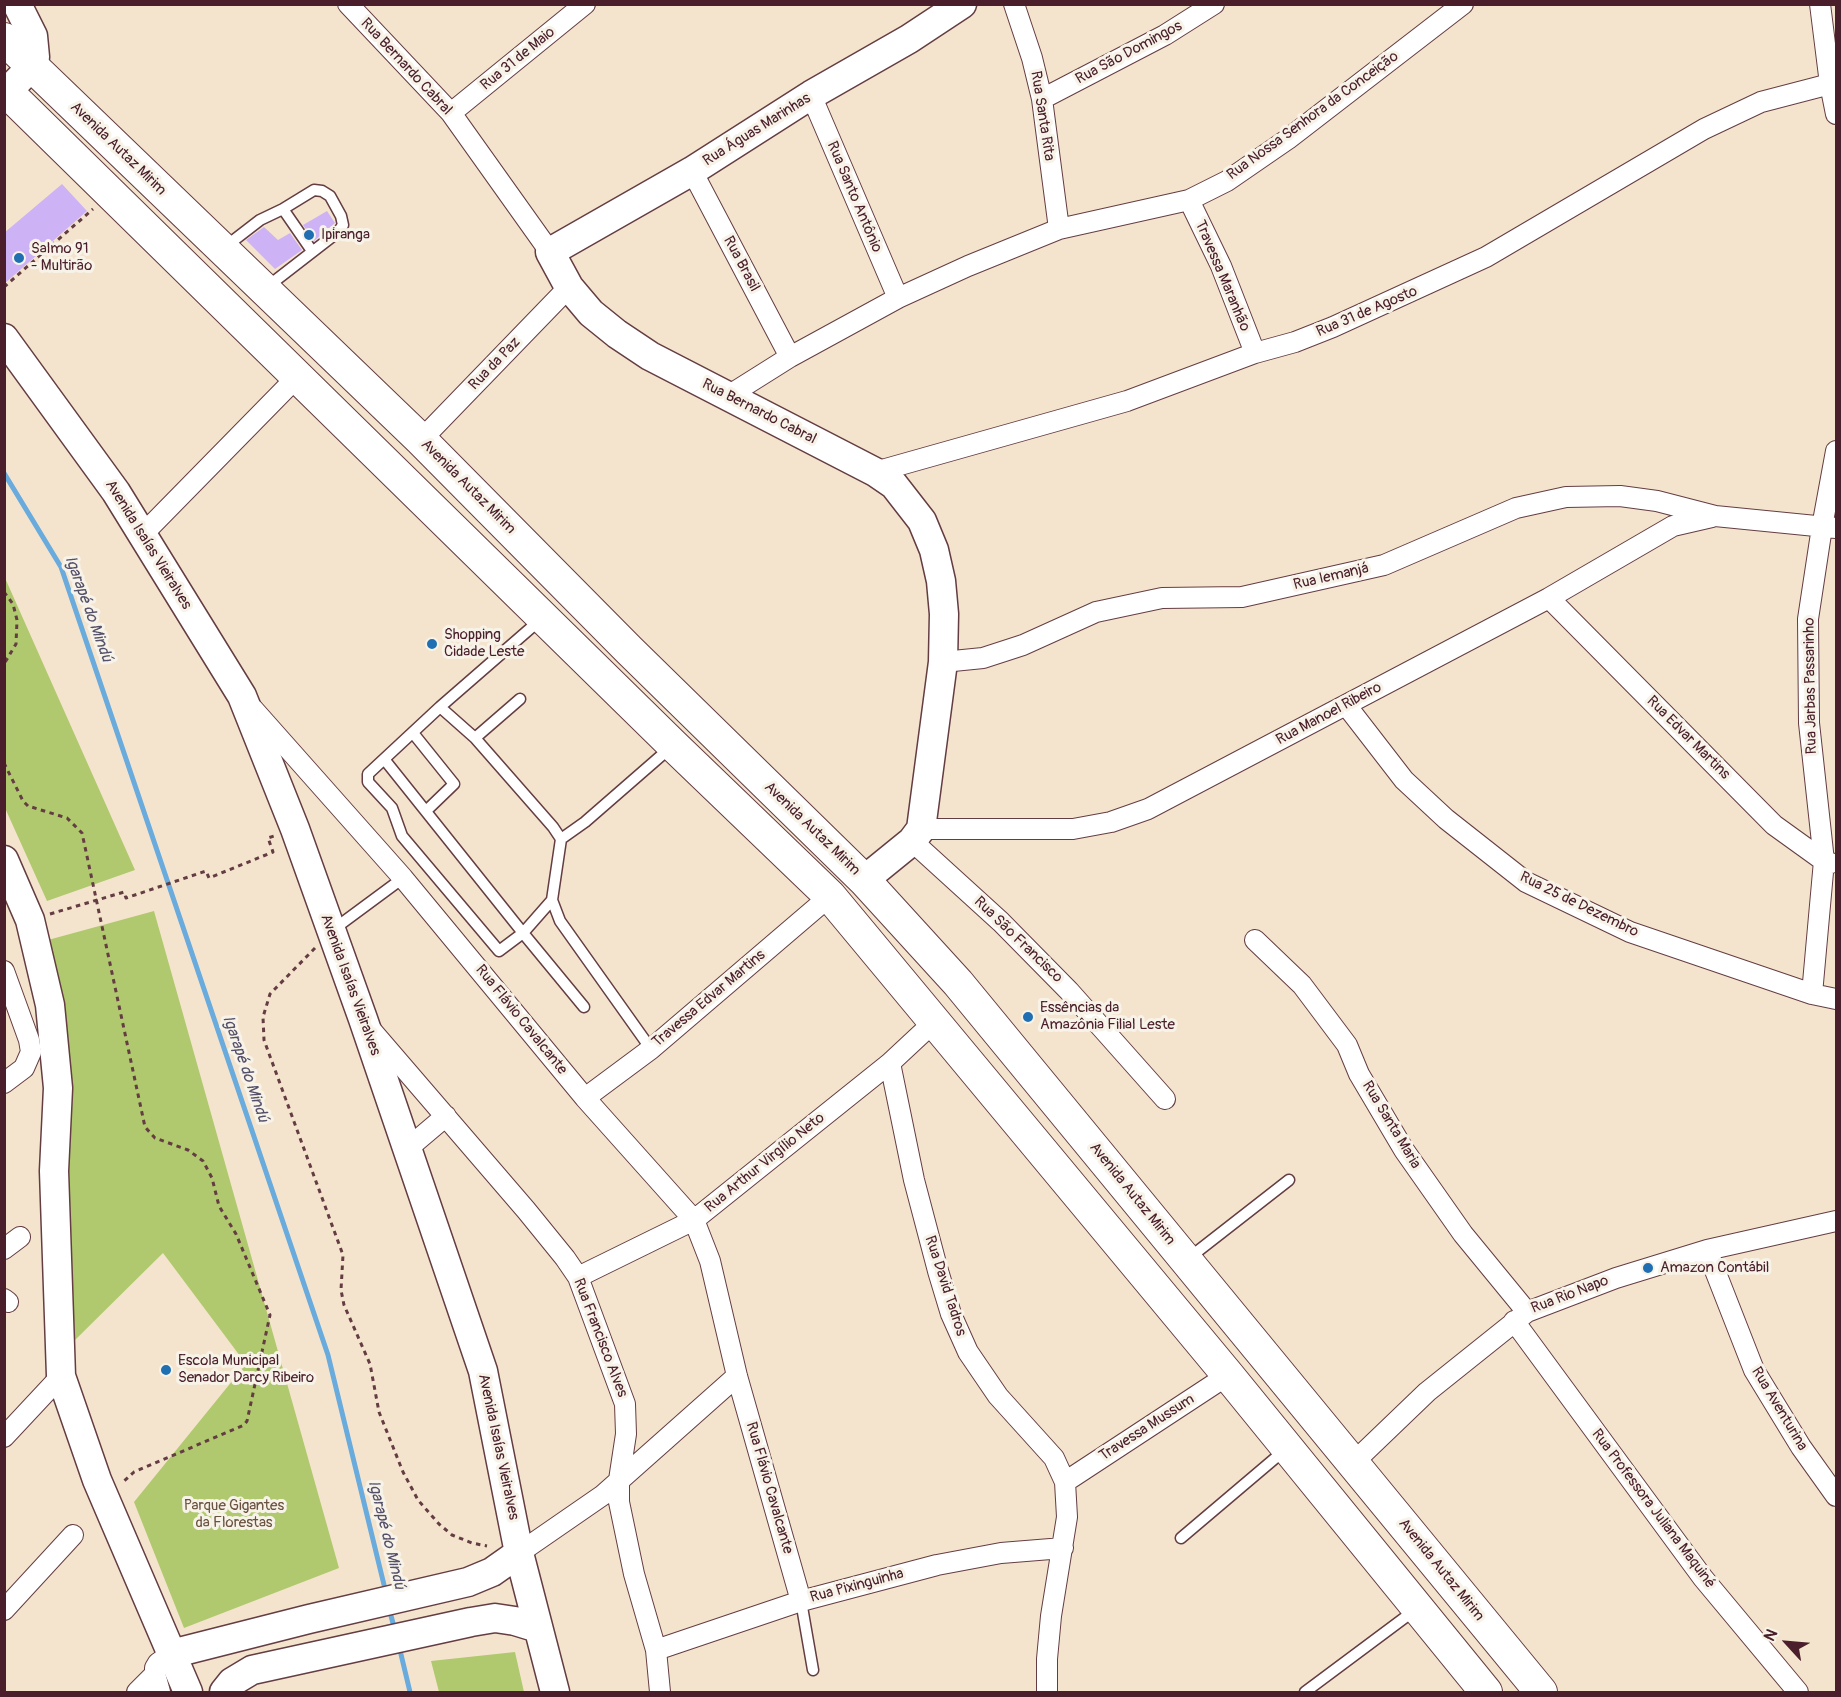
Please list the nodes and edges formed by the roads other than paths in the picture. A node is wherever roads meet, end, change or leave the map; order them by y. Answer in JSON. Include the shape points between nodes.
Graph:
{"nodes":[{"id":1,"x":17,"y":4,"type":"edge"},
{"id":2,"x":585,"y":4,"type":"edge"},
{"id":3,"x":962,"y":4,"type":"edge"},
{"id":4,"x":1014,"y":4,"type":"edge"},
{"id":5,"x":1214,"y":4,"type":"edge"},
{"id":6,"x":1463,"y":4,"type":"edge"},
{"id":7,"x":1820,"y":4,"type":"edge"},
{"id":8,"x":351,"y":6,"type":"edge"},
{"id":9,"x":4,"y":39,"type":"edge"},
{"id":10,"x":32,"y":66,"type":"junction"},
{"id":11,"x":1830,"y":84,"type":"junction"},
{"id":12,"x":6,"y":92,"type":"edge"},
{"id":13,"x":811,"y":96,"type":"junction"},
{"id":14,"x":1042,"y":99,"type":"junction"},
{"id":15,"x":451,"y":113,"type":"junction"},
{"id":16,"x":1836,"y":114,"type":"edge"},
{"id":17,"x":692,"y":171,"type":"junction"},
{"id":18,"x":1189,"y":200,"type":"junction"},
{"id":19,"x":283,"y":209,"type":"junction"},
{"id":20,"x":1059,"y":230,"type":"junction"},
{"id":21,"x":222,"y":249,"type":"junction"},
{"id":22,"x":312,"y":251,"type":"junction"},
{"id":23,"x":550,"y":252,"type":"junction"},
{"id":24,"x":569,"y":288,"type":"junction"},
{"id":25,"x":264,"y":289,"type":"junction"},
{"id":26,"x":898,"y":298,"type":"junction"},
{"id":27,"x":4,"y":338,"type":"edge"},
{"id":28,"x":1255,"y":353,"type":"junction"},
{"id":29,"x":790,"y":357,"type":"junction"},
{"id":30,"x":297,"y":376,"type":"junction"},
{"id":31,"x":728,"y":396,"type":"junction"},
{"id":32,"x":421,"y":440,"type":"junction"},
{"id":33,"x":1836,"y":451,"type":"edge"},
{"id":34,"x":875,"y":472,"type":"junction"},
{"id":35,"x":1715,"y":516,"type":"junction"},
{"id":36,"x":1829,"y":528,"type":"edge"},
{"id":37,"x":142,"y":535,"type":"junction"},
{"id":38,"x":1549,"y":598,"type":"junction"},
{"id":39,"x":543,"y":617,"type":"junction"},
{"id":40,"x":943,"y":662,"type":"junction"},
{"id":41,"x":242,"y":696,"type":"junction"},
{"id":42,"x":520,"y":699,"type":"dead end"},
{"id":43,"x":1346,"y":705,"type":"junction"},
{"id":44,"x":440,"y":707,"type":"junction"},
{"id":45,"x":413,"y":733,"type":"junction"},
{"id":46,"x":475,"y":738,"type":"junction"},
{"id":47,"x":673,"y":745,"type":"junction"},
{"id":48,"x":384,"y":759,"type":"junction"},
{"id":49,"x":426,"y":810,"type":"junction"},
{"id":50,"x":916,"y":835,"type":"junction"},
{"id":51,"x":561,"y":839,"type":"junction"},
{"id":52,"x":4,"y":860,"type":"edge"},
{"id":53,"x":1830,"y":863,"type":"edge"},
{"id":54,"x":403,"y":878,"type":"junction"},
{"id":55,"x":864,"y":880,"type":"junction"},
{"id":56,"x":830,"y":896,"type":"junction"},
{"id":57,"x":552,"y":900,"type":"junction"},
{"id":58,"x":331,"y":932,"type":"junction"},
{"id":59,"x":523,"y":933,"type":"junction"},
{"id":60,"x":1255,"y":940,"type":"dead end"},
{"id":61,"x":4,"y":971,"type":"edge"},
{"id":62,"x":1812,"y":994,"type":"junction"},
{"id":63,"x":1836,"y":999,"type":"edge"},
{"id":64,"x":584,"y":1007,"type":"dead end"},
{"id":65,"x":363,"y":1019,"type":"junction"},
{"id":66,"x":934,"y":1022,"type":"junction"},
{"id":67,"x":651,"y":1049,"type":"junction"},
{"id":68,"x":890,"y":1063,"type":"junction"},
{"id":69,"x":4,"y":1083,"type":"edge"},
{"id":70,"x":585,"y":1098,"type":"junction"},
{"id":71,"x":1165,"y":1099,"type":"dead end"},
{"id":72,"x":446,"y":1116,"type":"junction"},
{"id":73,"x":407,"y":1149,"type":"junction"},
{"id":74,"x":1289,"y":1180,"type":"dead end"},
{"id":75,"x":694,"y":1220,"type":"junction"},
{"id":76,"x":1836,"y":1221,"type":"edge"},
{"id":77,"x":1707,"y":1250,"type":"junction"},
{"id":78,"x":1187,"y":1260,"type":"junction"},
{"id":79,"x":578,"y":1277,"type":"junction"},
{"id":80,"x":1521,"y":1316,"type":"junction"},
{"id":81,"x":1228,"y":1375,"type":"junction"},
{"id":82,"x":61,"y":1376,"type":"junction"},
{"id":83,"x":737,"y":1376,"type":"junction"},
{"id":84,"x":4,"y":1437,"type":"edge"},
{"id":85,"x":1288,"y":1448,"type":"junction"},
{"id":86,"x":1353,"y":1463,"type":"junction"},
{"id":87,"x":619,"y":1480,"type":"junction"},
{"id":88,"x":1065,"y":1482,"type":"junction"},
{"id":89,"x":1836,"y":1496,"type":"edge"},
{"id":90,"x":73,"y":1535,"type":"dead end"},
{"id":91,"x":1181,"y":1538,"type":"dead end"},
{"id":92,"x":1063,"y":1548,"type":"junction"},
{"id":93,"x":519,"y":1553,"type":"junction"},
{"id":94,"x":801,"y":1601,"type":"junction"},
{"id":95,"x":1418,"y":1608,"type":"junction"},
{"id":96,"x":4,"y":1610,"type":"edge"},
{"id":97,"x":538,"y":1628,"type":"junction"},
{"id":98,"x":656,"y":1650,"type":"junction"},
{"id":99,"x":813,"y":1670,"type":"dead end"},
{"id":100,"x":162,"y":1674,"type":"edge"},
{"id":101,"x":137,"y":1692,"type":"edge"},
{"id":102,"x":188,"y":1692,"type":"edge"},
{"id":103,"x":224,"y":1692,"type":"edge"},
{"id":104,"x":555,"y":1692,"type":"edge"},
{"id":105,"x":660,"y":1692,"type":"edge"},
{"id":106,"x":1047,"y":1692,"type":"edge"},
{"id":107,"x":1305,"y":1692,"type":"edge"},
{"id":108,"x":1486,"y":1692,"type":"edge"},
{"id":109,"x":1541,"y":1692,"type":"edge"},
{"id":110,"x":1798,"y":1692,"type":"edge"}],
"edges":[{"from":1,"to":10,"type":"main road","via":[[36,48]]},
{"from":2,"to":15,"type":"street","name":"Rua 31 de Maio"},
{"from":3,"to":13,"type":"main road","name":"Rua Águas Marinhas"},
{"from":4,"to":14,"type":"street","name":"Rua Santa Rita"},
{"from":5,"to":14,"type":"street","name":"Rua São Domingos","via":[[1165,35]]},
{"from":6,"to":18,"type":"street","name":"Rua Nossa Senhora da Conceição","via":[[1288,139],[1227,181]]},
{"from":7,"to":11,"type":"street"},
{"from":8,"to":15,"type":"street","name":"Rua Bernardo Cabral"},
{"from":9,"to":10,"type":"main road","name":"Avenida Autaz Mirim"},
{"from":10,"to":12,"type":"main road"},
{"from":10,"to":21,"type":"main road","name":"Avenida Autaz Mirim"},
{"from":11,"to":16,"type":"street"},
{"from":11,"to":28,"type":"street","name":"Rua 31 de Agosto","via":[[1761,102],[1713,124],[1486,257],[1333,327]]},
{"from":12,"to":30,"type":"main road"},
{"from":13,"to":17,"type":"main road","name":"Rua Águas Marinhas"},
{"from":13,"to":26,"type":"street","name":"Rua Santo Antônio"},
{"from":14,"to":20,"type":"street","name":"Rua Santa Rita"},
{"from":15,"to":23,"type":"street","name":"Rua Bernardo Cabral"},
{"from":17,"to":23,"type":"main road","name":"Rua Águas Marinhas"},
{"from":17,"to":29,"type":"street","name":"Rua Brasil"},
{"from":18,"to":20,"type":"street","name":"Rua Nossa Senhora da Conceição"},
{"from":18,"to":28,"type":"street","name":"Travessa Maranhão","via":[[1221,266]]},
{"from":19,"to":21,"type":"lane","via":[[260,220]]},
{"from":19,"to":22,"type":"lane"},
{"from":19,"to":22,"type":"lane","via":[[314,190],[330,196],[343,225]]},
{"from":20,"to":26,"type":"street","name":"Rua Nossa Senhora da Conceição"},
{"from":21,"to":25,"type":"main road","name":"Avenida Autaz Mirim"},
{"from":22,"to":25,"type":"lane"},
{"from":23,"to":24,"type":"main road","name":"Rua Bernardo Cabral"},
{"from":24,"to":31,"type":"main road","name":"Rua Bernardo Cabral","via":[[617,334],[650,356]]},
{"from":24,"to":32,"type":"street","name":"Rua da Paz"},
{"from":25,"to":32,"type":"main road","name":"Avenida Autaz Mirim"},
{"from":26,"to":29,"type":"street","name":"Rua Nossa Senhora da Conceição"},
{"from":27,"to":37,"type":"main road","name":"Avenida Isaías Vieiralves","via":[[116,492]]},
{"from":28,"to":34,"type":"street","name":"Rua 31 de Agosto","via":[[1126,401]]},
{"from":29,"to":31,"type":"street","name":"Rua Nossa Senhora da Conceição"},
{"from":30,"to":37,"type":"street"},
{"from":30,"to":39,"type":"main road"},
{"from":31,"to":34,"type":"main road","name":"Rua Bernardo Cabral"},
{"from":32,"to":55,"type":"main road","name":"Avenida Autaz Mirim"},
{"from":33,"to":36,"type":"street","name":"Rua Jarbas Passarinho"},
{"from":34,"to":40,"type":"main road","name":"Rua Bernardo Cabral","via":[[908,501],[934,550],[944,614]]},
{"from":35,"to":36,"type":"street"},
{"from":35,"to":38,"type":"street","name":"Rua Manoel Ribeiro","via":[[1673,526]]},
{"from":35,"to":40,"type":"street","name":"Rua Iemanjá","via":[[1629,497],[1566,497],[1516,508],[1384,565],[1242,597],[1162,598],[1096,612],[1023,645],[983,658]]},
{"from":36,"to":53,"type":"street","name":"Rua Jarbas Passarinho","via":[[1808,631],[1809,723]]},
{"from":37,"to":41,"type":"main road","name":"Avenida Isaías Vieiralves"},
{"from":38,"to":43,"type":"street","name":"Rua Manoel Ribeiro"},
{"from":38,"to":53,"type":"street","name":"Rua Edvar Martins","via":[[1774,825]]},
{"from":39,"to":44,"type":"lane"},
{"from":39,"to":47,"type":"main road"},
{"from":40,"to":50,"type":"main road","name":"Rua Bernardo Cabral"},
{"from":41,"to":54,"type":"street","name":"Rua Flávio Cavalcante"},
{"from":41,"to":58,"type":"main road","name":"Avenida Isaías Vieiralves","via":[[295,828]]},
{"from":42,"to":46,"type":"lane"},
{"from":43,"to":50,"type":"street","name":"Rua Manoel Ribeiro","via":[[1148,809],[1111,822],[1073,829]]},
{"from":43,"to":62,"type":"street","name":"Rua 25 de Dezembro","via":[[1404,780],[1526,882],[1630,932]]},
{"from":44,"to":45,"type":"lane"},
{"from":44,"to":46,"type":"lane"},
{"from":45,"to":48,"type":"lane"},
{"from":45,"to":49,"type":"lane","via":[[454,784]]},
{"from":46,"to":51,"type":"lane"},
{"from":47,"to":51,"type":"lane"},
{"from":47,"to":56,"type":"main road"},
{"from":48,"to":49,"type":"lane"},
{"from":48,"to":59,"type":"lane","via":[[368,774],[368,782],[392,808],[402,836],[498,951]]},
{"from":49,"to":59,"type":"lane"},
{"from":50,"to":55,"type":"main road"},
{"from":50,"to":71,"type":"street","name":"Rua São Francisco","via":[[1069,991]]},
{"from":51,"to":57,"type":"lane"},
{"from":52,"to":82,"type":"main road","via":[[30,920],[50,1005],[58,1088],[54,1171]]},
{"from":53,"to":62,"type":"street","name":"Rua Jarbas Passarinho"},
{"from":54,"to":58,"type":"lane"},
{"from":54,"to":70,"type":"street","name":"Rua Flávio Cavalcante"},
{"from":55,"to":78,"type":"main road","name":"Avenida Autaz Mirim","via":[[958,983]]},
{"from":56,"to":66,"type":"main road"},
{"from":56,"to":67,"type":"street","name":"Travessa Edvar Martins"},
{"from":57,"to":59,"type":"lane"},
{"from":57,"to":67,"type":"lane","via":[[560,921]]},
{"from":58,"to":65,"type":"main road","name":"Avenida Isaías Vieiralves"},
{"from":59,"to":64,"type":"lane"},
{"from":60,"to":80,"type":"street","name":"Rua Santa Maria","via":[[1302,985],[1347,1045],[1359,1074],[1404,1150]]},
{"from":61,"to":69,"type":"street","via":[[31,1052],[24,1068]]},
{"from":62,"to":63,"type":"street","name":"Rua 25 de Dezembro"},
{"from":65,"to":72,"type":"street","name":"Rua Francisco Alves"},
{"from":65,"to":73,"type":"main road","name":"Avenida Isaías Vieiralves"},
{"from":66,"to":68,"type":"street","name":"Rua Arthur Virgílio Neto"},
{"from":66,"to":81,"type":"main road"},
{"from":67,"to":70,"type":"street","name":"Travessa Edvar Martins"},
{"from":68,"to":75,"type":"street","name":"Rua Arthur Virgílio Neto"},
{"from":68,"to":88,"type":"street","name":"Rua David Tadros","via":[[914,1180],[951,1314],[968,1352],[998,1396],[1054,1458]]},
{"from":70,"to":75,"type":"street","name":"Rua Flávio Cavalcante"},
{"from":72,"to":73,"type":"street"},
{"from":72,"to":79,"type":"street","name":"Rua Francisco Alves"},
{"from":73,"to":93,"type":"main road","name":"Avenida Isaías Vieiralves","via":[[483,1371]]},
{"from":74,"to":78,"type":"lane"},
{"from":75,"to":79,"type":"street","name":"Rua Arthur Virgílio Neto"},
{"from":75,"to":83,"type":"street","name":"Rua Flávio Cavalcante","via":[[710,1261]]},
{"from":76,"to":77,"type":"street","name":"Rua Rio Napo"},
{"from":77,"to":80,"type":"street","name":"Rua Rio Napo","via":[[1616,1278]]},
{"from":77,"to":89,"type":"street","name":"Rua Aventurina","via":[[1754,1370],[1801,1448]]},
{"from":78,"to":86,"type":"main road","name":"Avenida Autaz Mirim"},
{"from":79,"to":87,"type":"street","name":"Rua Francisco Alves","via":[[625,1404],[626,1434]]},
{"from":80,"to":86,"type":"street","name":"Rua Rio Napo","via":[[1427,1392]]},
{"from":80,"to":110,"type":"street","name":"Rua Professora Juliana Maquiné","via":[[1703,1578]]},
{"from":81,"to":85,"type":"main road"},
{"from":81,"to":88,"type":"street","name":"Travessa Mussum"},
{"from":82,"to":84,"type":"street"},
{"from":82,"to":100,"type":"main road"},
{"from":83,"to":87,"type":"street"},
{"from":83,"to":94,"type":"street","name":"Rua Flávio Cavalcante"},
{"from":85,"to":91,"type":"lane"},
{"from":85,"to":95,"type":"main road"},
{"from":86,"to":109,"type":"main road","name":"Avenida Autaz Mirim"},
{"from":87,"to":93,"type":"street"},
{"from":87,"to":98,"type":"street","name":"Rua Francisco Alves","via":[[619,1502],[628,1544]]},
{"from":88,"to":92,"type":"street","name":"Rua David Tadros","via":[[1067,1517]]},
{"from":90,"to":96,"type":"street"},
{"from":92,"to":94,"type":"street","name":"Rua Pixinguinha","via":[[1001,1553],[937,1565]]},
{"from":92,"to":106,"type":"street","name":"Rua David Tadros","via":[[1051,1616]]},
{"from":93,"to":97,"type":"main road","name":"Avenida Isaías Vieiralves"},
{"from":93,"to":100,"type":"main road","via":[[492,1572],[468,1582],[309,1619]]},
{"from":94,"to":98,"type":"street","name":"Rua Pixinguinha"},
{"from":94,"to":99,"type":"lane"},
{"from":95,"to":107,"type":"lane"},
{"from":95,"to":108,"type":"main road"},
{"from":97,"to":103,"type":"main road","via":[[495,1618],[471,1622],[252,1670]]},
{"from":97,"to":104,"type":"main road","name":"Avenida Isaías Vieiralves"},
{"from":98,"to":105,"type":"street","name":"Rua Francisco Alves"},
{"from":100,"to":101,"type":"street"},
{"from":100,"to":102,"type":"main road"}]}
